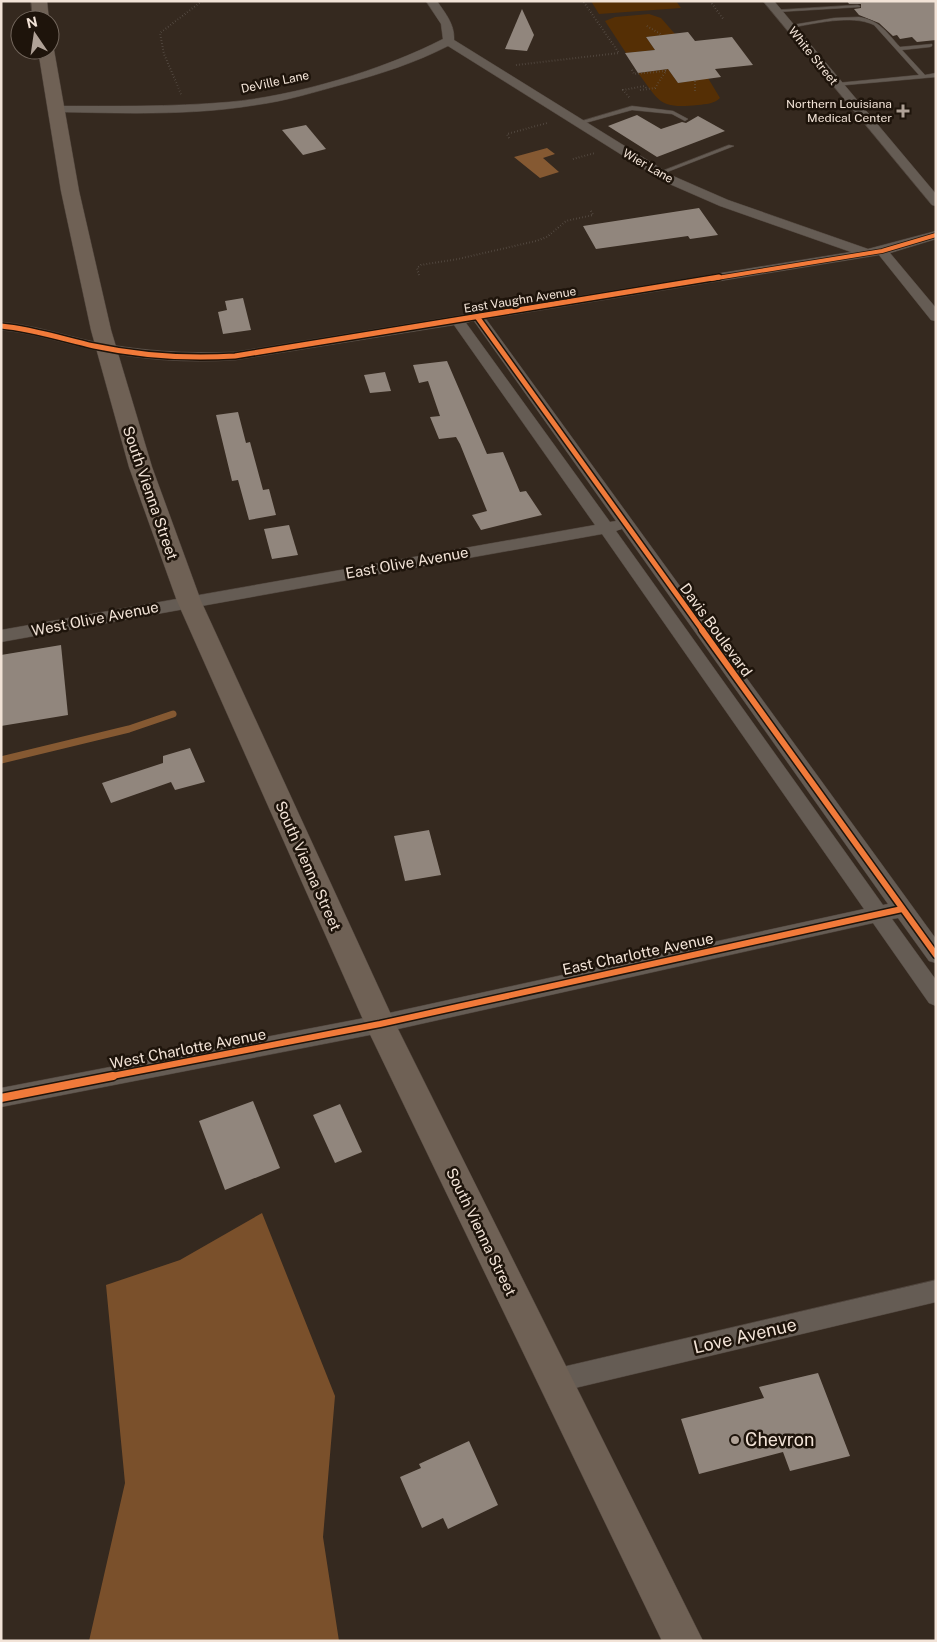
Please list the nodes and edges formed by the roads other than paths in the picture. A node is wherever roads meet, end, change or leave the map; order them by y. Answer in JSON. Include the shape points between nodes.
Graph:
{"nodes":[{"id":1,"x":432,"y":1,"type":"edge"},
{"id":2,"x":768,"y":1,"type":"edge"},
{"id":3,"x":858,"y":6,"type":"dead end"},
{"id":4,"x":777,"y":11,"type":"junction"},
{"id":5,"x":789,"y":26,"type":"junction"},
{"id":6,"x":448,"y":41,"type":"junction"},
{"id":7,"x":930,"y":45,"type":"dead end"},
{"id":8,"x":898,"y":49,"type":"junction"},
{"id":9,"x":48,"y":60,"type":"edge"},
{"id":10,"x":936,"y":75,"type":"edge"},
{"id":11,"x":923,"y":76,"type":"junction"},
{"id":12,"x":838,"y":85,"type":"junction"},
{"id":13,"x":55,"y":109,"type":"junction"},
{"id":14,"x":685,"y":120,"type":"dead end"},
{"id":15,"x":578,"y":123,"type":"junction"},
{"id":16,"x":731,"y":146,"type":"dead end"},
{"id":17,"x":660,"y":173,"type":"junction"},
{"id":18,"x":936,"y":202,"type":"edge"},
{"id":19,"x":936,"y":235,"type":"edge"},
{"id":20,"x":882,"y":251,"type":"junction"},
{"id":21,"x":867,"y":254,"type":"junction"},
{"id":22,"x":936,"y":317,"type":"edge"},
{"id":23,"x":478,"y":318,"type":"junction"},
{"id":24,"x":458,"y":321,"type":"junction"},
{"id":25,"x":1,"y":326,"type":"edge"},
{"id":26,"x":104,"y":348,"type":"junction"},
{"id":27,"x":625,"y":524,"type":"junction"},
{"id":28,"x":606,"y":528,"type":"junction"},
{"id":29,"x":189,"y":601,"type":"junction"},
{"id":30,"x":1,"y":636,"type":"edge"},
{"id":31,"x":902,"y":909,"type":"junction"},
{"id":32,"x":878,"y":914,"type":"junction"},
{"id":33,"x":936,"y":955,"type":"edge"},
{"id":34,"x":936,"y":997,"type":"edge"},
{"id":35,"x":380,"y":1024,"type":"junction"},
{"id":36,"x":1,"y":1098,"type":"edge"},
{"id":37,"x":936,"y":1291,"type":"edge"},
{"id":38,"x":554,"y":1381,"type":"junction"},
{"id":39,"x":683,"y":1641,"type":"edge"}],
"edges":[{"from":1,"to":6,"type":"street","via":[[449,30]]},
{"from":2,"to":4,"type":"street","name":"White Street"},
{"from":3,"to":4,"type":"lane"},
{"from":4,"to":5,"type":"street","name":"White Street"},
{"from":5,"to":8,"type":"lane","via":[[870,20]]},
{"from":5,"to":12,"type":"street","name":"White Street"},
{"from":6,"to":13,"type":"street","name":"DeVille Lane","via":[[396,65],[258,102],[182,108]]},
{"from":6,"to":15,"type":"street","name":"Wier Lane"},
{"from":7,"to":8,"type":"lane"},
{"from":8,"to":11,"type":"lane"},
{"from":9,"to":13,"type":"highway","name":"South Vienna Street"},
{"from":10,"to":11,"type":"lane"},
{"from":11,"to":12,"type":"lane"},
{"from":12,"to":18,"type":"street","name":"White Street"},
{"from":13,"to":26,"type":"highway","name":"South Vienna Street"},
{"from":14,"to":15,"type":"lane","via":[[673,113],[632,108]]},
{"from":15,"to":17,"type":"street","name":"Wier Lane"},
{"from":16,"to":17,"type":"lane"},
{"from":17,"to":21,"type":"street","name":"Wier Lane","via":[[708,196]]},
{"from":19,"to":20,"type":"street","name":"East Vaughn Avenue"},
{"from":20,"to":21,"type":"street","name":"East Vaughn Avenue"},
{"from":20,"to":22,"type":"street"},
{"from":21,"to":23,"type":"street","name":"East Vaughn Avenue"},
{"from":23,"to":24,"type":"street","name":"East Vaughn Avenue"},
{"from":23,"to":27,"type":"street","name":"Davis Boulevard"},
{"from":24,"to":26,"type":"street","name":"East Vaughn Avenue","via":[[235,356],[185,359]]},
{"from":24,"to":28,"type":"street","name":"Davis Boulevard"},
{"from":25,"to":26,"type":"street"},
{"from":26,"to":29,"type":"highway","name":"South Vienna Street","via":[[131,439]]},
{"from":27,"to":28,"type":"street","name":"East Olive Avenue"},
{"from":27,"to":31,"type":"street","name":"Davis Boulevard"},
{"from":28,"to":29,"type":"street","name":"East Olive Avenue"},
{"from":28,"to":32,"type":"street","name":"Davis Boulevard"},
{"from":29,"to":30,"type":"street","name":"West Olive Avenue"},
{"from":29,"to":35,"type":"highway","name":"South Vienna Street"},
{"from":31,"to":32,"type":"street","name":"East Charlotte Avenue"},
{"from":31,"to":33,"type":"street","name":"Davis Boulevard"},
{"from":32,"to":34,"type":"street","name":"Davis Boulevard"},
{"from":32,"to":35,"type":"street","name":"East Charlotte Avenue"},
{"from":35,"to":36,"type":"street","name":"West Charlotte Avenue"},
{"from":35,"to":38,"type":"highway","name":"South Vienna Street"},
{"from":37,"to":38,"type":"street","name":"Love Avenue"},
{"from":38,"to":39,"type":"highway","name":"South Vienna Street"}]}
